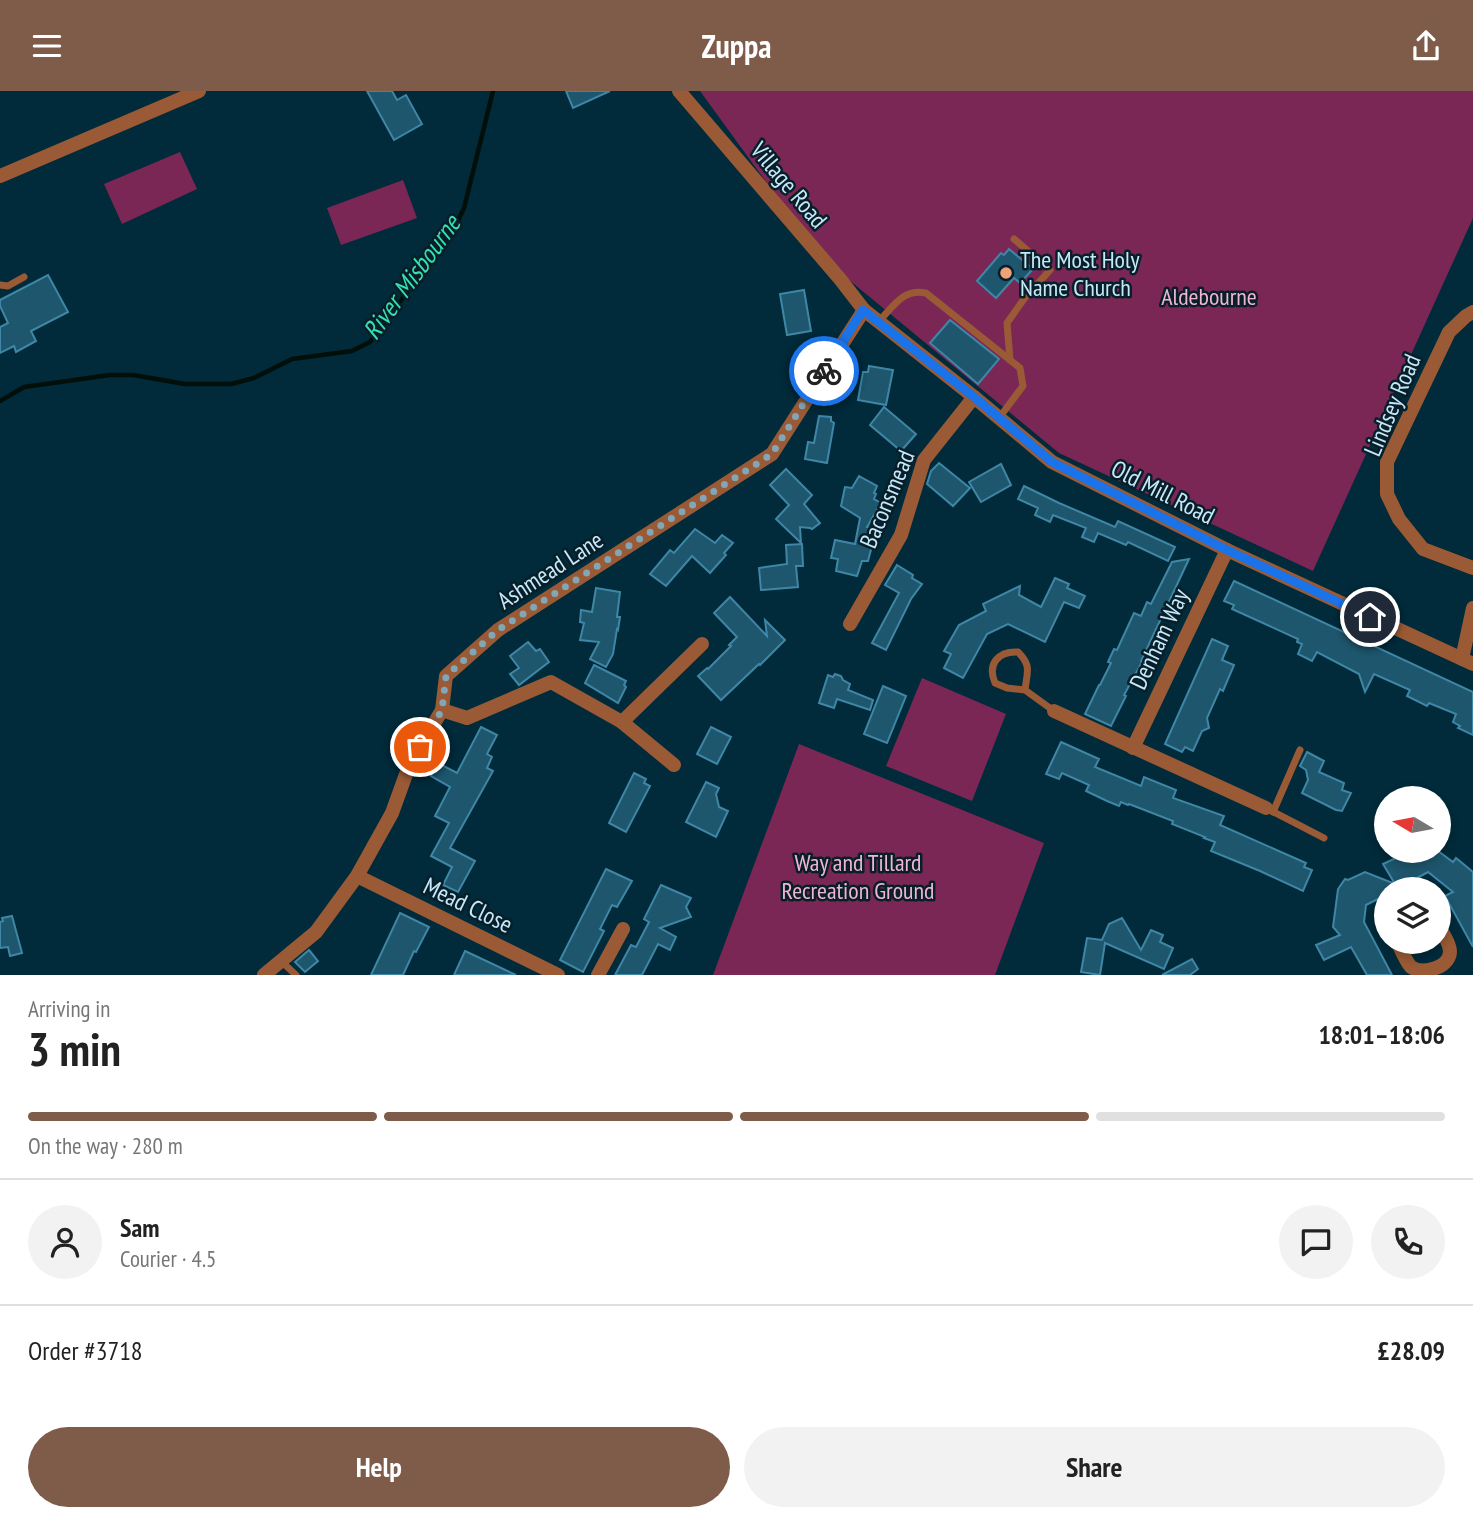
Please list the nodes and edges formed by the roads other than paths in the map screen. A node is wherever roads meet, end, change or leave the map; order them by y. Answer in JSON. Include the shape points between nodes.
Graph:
{"nodes":[{"id":1,"x":199,"y":91,"type":"edge"},
{"id":2,"x":679,"y":91,"type":"edge"},
{"id":3,"x":0,"y":176,"type":"edge"},
{"id":4,"x":1014,"y":239,"type":"dead end"},
{"id":5,"x":24,"y":277,"type":"dead end"},
{"id":6,"x":0,"y":285,"type":"edge"},
{"id":7,"x":863,"y":310,"type":"junction"},
{"id":8,"x":1473,"y":312,"type":"edge"},
{"id":9,"x":878,"y":322,"type":"junction"},
{"id":10,"x":1010,"y":360,"type":"junction"},
{"id":11,"x":974,"y":397,"type":"junction"},
{"id":12,"x":999,"y":418,"type":"junction"},
{"id":13,"x":1227,"y":550,"type":"junction"},
{"id":14,"x":1473,"y":568,"type":"edge"},
{"id":15,"x":1473,"y":608,"type":"edge"},
{"id":16,"x":850,"y":624,"type":"dead end"},
{"id":17,"x":702,"y":644,"type":"dead end"},
{"id":18,"x":1468,"y":662,"type":"edge"},
{"id":19,"x":1025,"y":690,"type":"junction"},
{"id":20,"x":442,"y":710,"type":"junction"},
{"id":21,"x":1054,"y":711,"type":"joint"},
{"id":22,"x":622,"y":722,"type":"junction"},
{"id":23,"x":1133,"y":748,"type":"junction"},
{"id":24,"x":1300,"y":750,"type":"dead end"},
{"id":25,"x":674,"y":765,"type":"dead end"},
{"id":26,"x":1270,"y":810,"type":"junction"},
{"id":27,"x":1324,"y":838,"type":"dead end"},
{"id":28,"x":357,"y":876,"type":"junction"},
{"id":29,"x":623,"y":929,"type":"dead end"},
{"id":30,"x":1404,"y":954,"type":"edge"},
{"id":31,"x":1449,"y":954,"type":"edge"},
{"id":32,"x":281,"y":961,"type":"junction"},
{"id":33,"x":1437,"y":973,"type":"edge"},
{"id":34,"x":264,"y":975,"type":"edge"},
{"id":35,"x":296,"y":975,"type":"edge"},
{"id":36,"x":558,"y":975,"type":"edge"},
{"id":37,"x":598,"y":975,"type":"edge"}],
"edges":[{"from":1,"to":3,"type":"street"},
{"from":2,"to":7,"type":"street","name":"Village Road"},
{"from":4,"to":10,"type":"lane","via":[[1050,270],[1007,323]]},
{"from":5,"to":6,"type":"lane"},
{"from":7,"to":9,"type":"street","name":"Old Mill Road"},
{"from":7,"to":20,"type":"street","name":"Ashmead Lane","via":[[772,454],[498,630],[446,676]]},
{"from":8,"to":14,"type":"street","name":"Lindsey Road","via":[[1449,332],[1387,462],[1387,494],[1399,519],[1423,549]]},
{"from":9,"to":10,"type":"lane","via":[[906,293],[926,293]]},
{"from":9,"to":11,"type":"street","name":"Old Mill Road"},
{"from":10,"to":12,"type":"lane","via":[[1020,368],[1024,386]]},
{"from":11,"to":12,"type":"street","name":"Old Mill Road"},
{"from":11,"to":16,"type":"street","name":"Baconsmead","via":[[924,460],[901,535]]},
{"from":12,"to":13,"type":"street","name":"Old Mill Road","via":[[1052,462]]},
{"from":13,"to":18,"type":"street","name":"Old Mill Road"},
{"from":13,"to":23,"type":"street","name":"Denham Way"},
{"from":15,"to":18,"type":"street"},
{"from":17,"to":22,"type":"street"},
{"from":19,"to":19,"type":"lane","via":[[1026,660],[1018,652],[999,656],[991,674],[995,683]]},
{"from":19,"to":21,"type":"lane"},
{"from":20,"to":22,"type":"street","via":[[467,718],[551,682]]},
{"from":20,"to":28,"type":"street","name":"Ashmead Lane","via":[[409,766],[392,813]]},
{"from":21,"to":23,"type":"street"},
{"from":22,"to":25,"type":"street"},
{"from":23,"to":26,"type":"street"},
{"from":24,"to":26,"type":"lane"},
{"from":26,"to":27,"type":"lane"},
{"from":28,"to":32,"type":"street","name":"Ashmead Lane","via":[[316,932]]},
{"from":28,"to":36,"type":"street","name":"Mead Close"},
{"from":29,"to":37,"type":"street"},
{"from":30,"to":33,"type":"street","via":[[1417,972]]},
{"from":31,"to":33,"type":"street"},
{"from":32,"to":34,"type":"street","name":"Ashmead Lane"},
{"from":32,"to":35,"type":"lane"}]}
